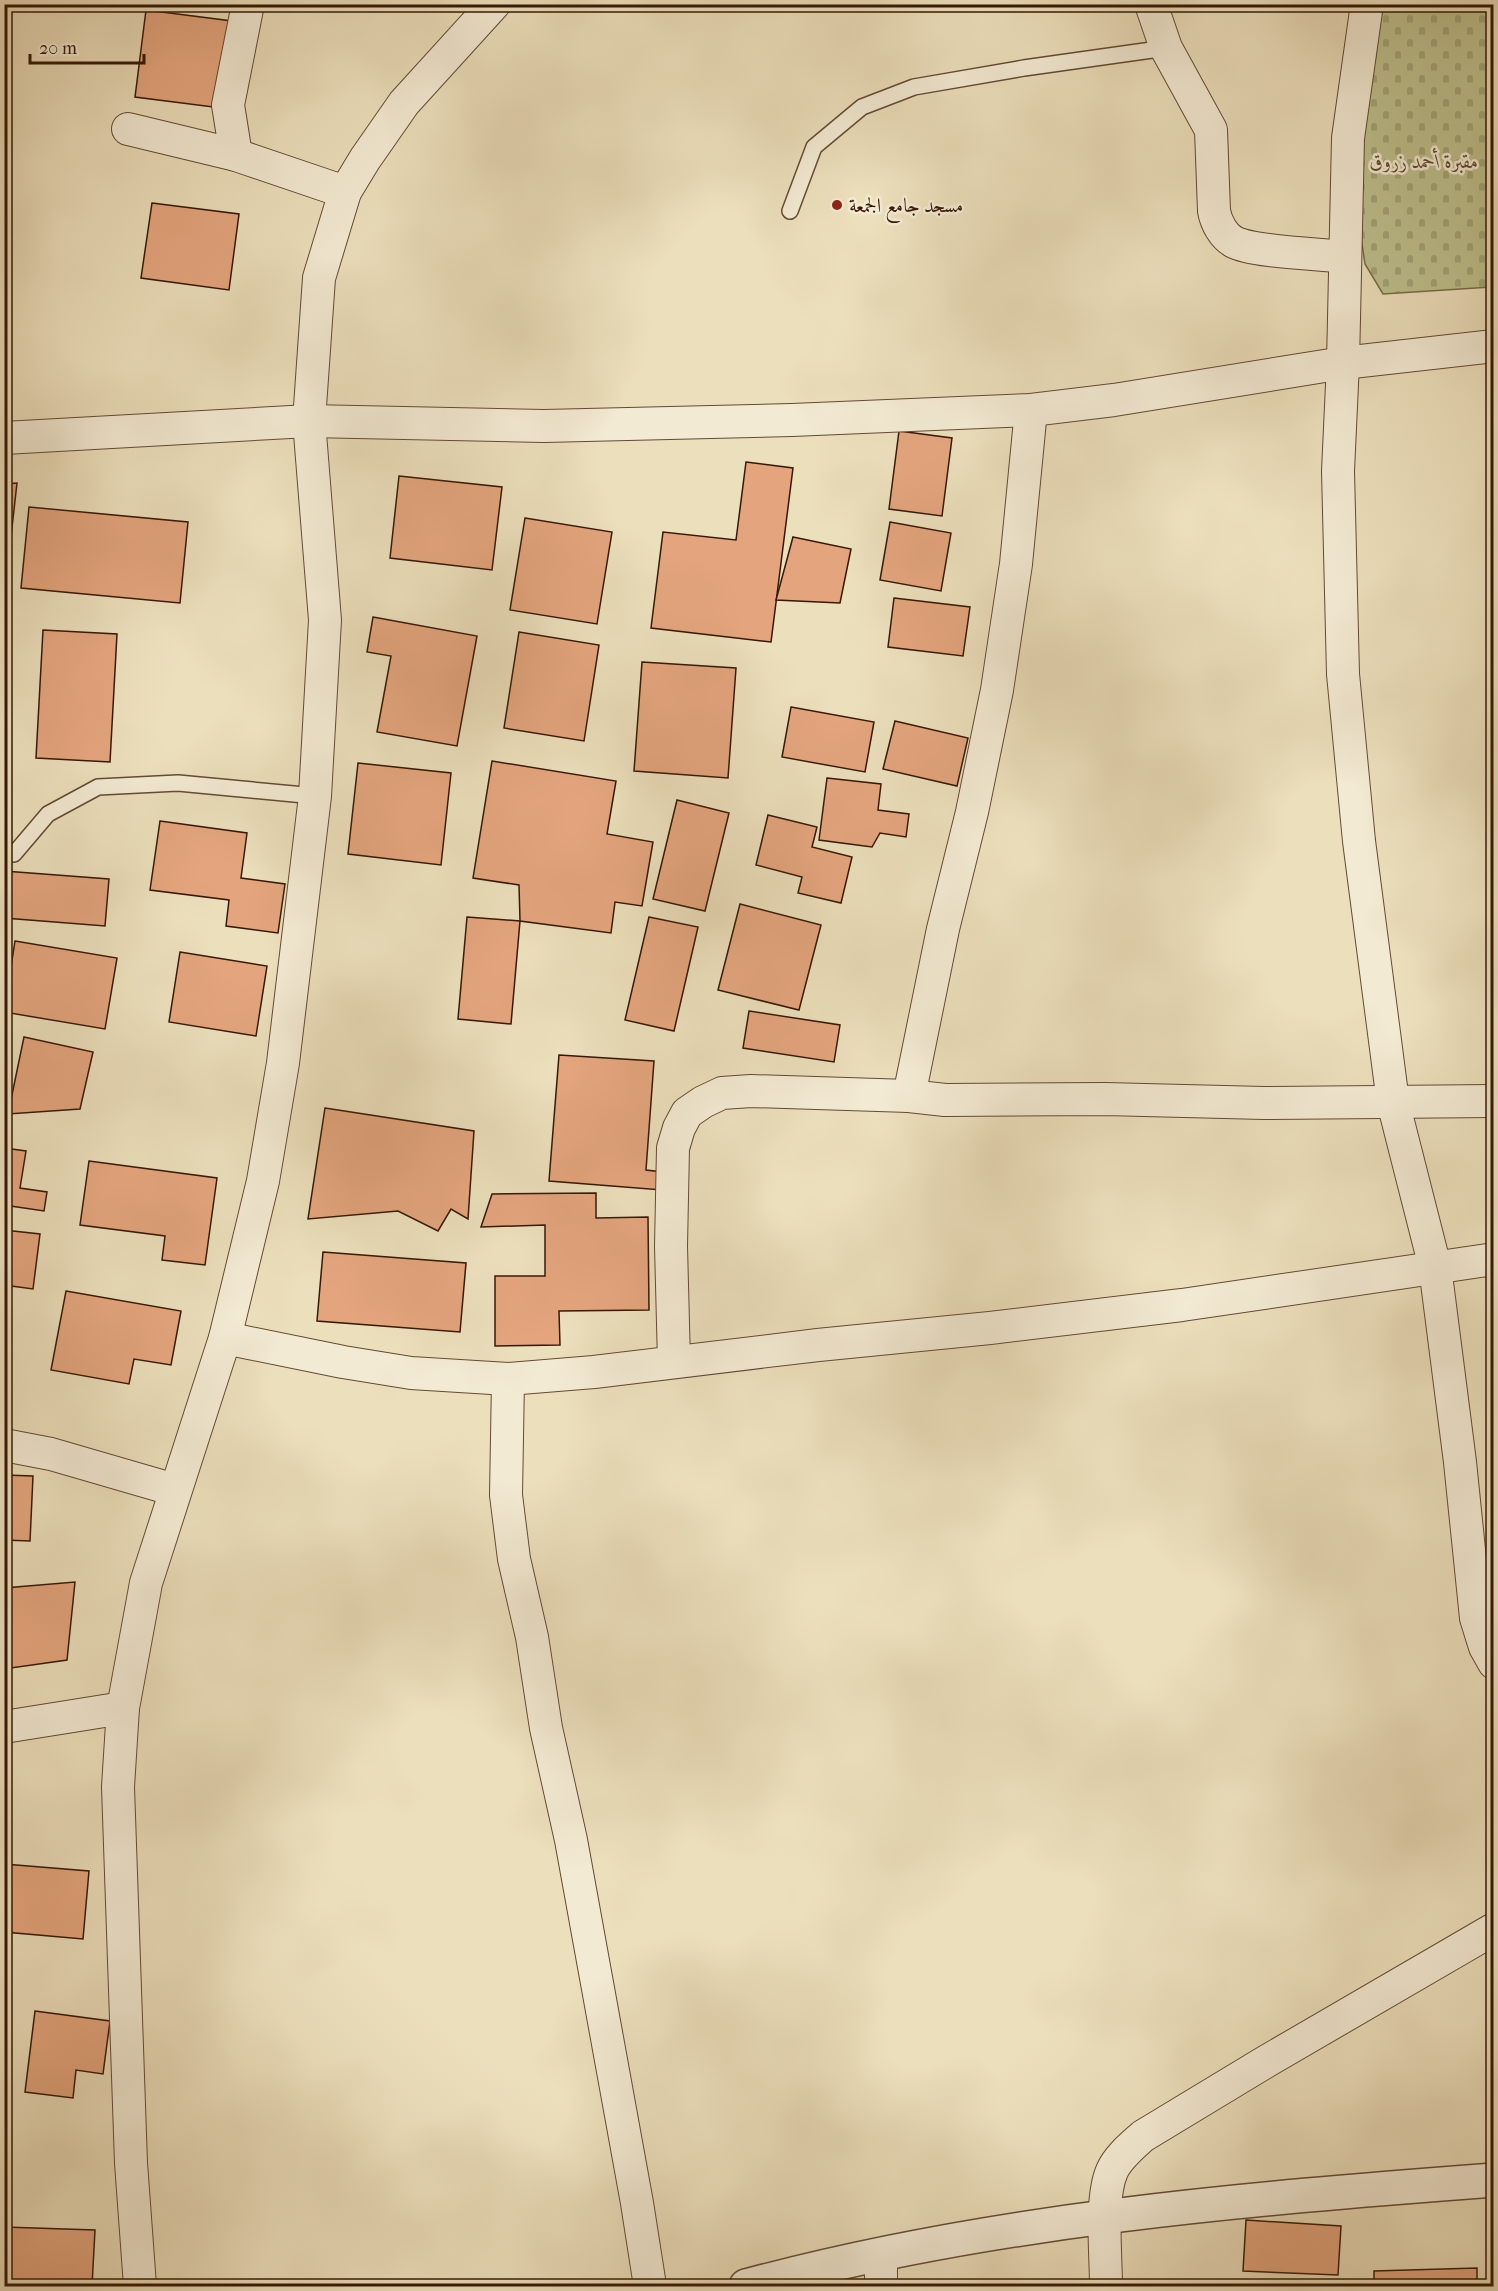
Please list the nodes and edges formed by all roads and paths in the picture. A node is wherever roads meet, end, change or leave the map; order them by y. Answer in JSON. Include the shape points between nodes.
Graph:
{"nodes":[{"id":1,"x":248,"y":4,"type":"edge"},
{"id":2,"x":495,"y":4,"type":"edge"},
{"id":3,"x":1151,"y":4,"type":"edge"},
{"id":4,"x":1367,"y":4,"type":"edge"},
{"id":5,"x":1166,"y":48,"type":"junction"},
{"id":6,"x":128,"y":129,"type":"dead end"},
{"id":7,"x":236,"y":155,"type":"junction"},
{"id":8,"x":345,"y":192,"type":"junction"},
{"id":9,"x":790,"y":211,"type":"dead end"},
{"id":10,"x":1345,"y":257,"type":"junction"},
{"id":11,"x":1494,"y":346,"type":"edge"},
{"id":12,"x":1343,"y":363,"type":"junction"},
{"id":13,"x":1031,"y":410,"type":"junction"},
{"id":14,"x":309,"y":421,"type":"junction"},
{"id":15,"x":4,"y":438,"type":"edge"},
{"id":16,"x":315,"y":796,"type":"junction"},
{"id":17,"x":14,"y":855,"type":"dead end"},
{"id":18,"x":909,"y":1096,"type":"junction"},
{"id":19,"x":1494,"y":1101,"type":"edge"},
{"id":20,"x":1393,"y":1102,"type":"junction"},
{"id":21,"x":1494,"y":1258,"type":"edge"},
{"id":22,"x":1435,"y":1268,"type":"junction"},
{"id":23,"x":225,"y":1338,"type":"junction"},
{"id":24,"x":674,"y":1362,"type":"junction"},
{"id":25,"x":508,"y":1378,"type":"junction"},
{"id":26,"x":4,"y":1444,"type":"edge"},
{"id":27,"x":175,"y":1490,"type":"junction"},
{"id":28,"x":1494,"y":1663,"type":"edge"},
{"id":29,"x":123,"y":1708,"type":"junction"},
{"id":30,"x":4,"y":1728,"type":"edge"},
{"id":31,"x":1494,"y":1929,"type":"edge"},
{"id":32,"x":1494,"y":2180,"type":"edge"},
{"id":33,"x":1106,"y":2217,"type":"junction"},
{"id":34,"x":881,"y":2254,"type":"junction"},
{"id":35,"x":140,"y":2286,"type":"edge"},
{"id":36,"x":650,"y":2286,"type":"edge"},
{"id":37,"x":746,"y":2286,"type":"edge"},
{"id":38,"x":881,"y":2286,"type":"edge"},
{"id":39,"x":1106,"y":2286,"type":"edge"}],
"edges":[{"from":1,"to":7,"type":"street","via":[[228,105]]},
{"from":2,"to":8,"type":"street","via":[[404,103]]},
{"from":3,"to":5,"type":"street"},
{"from":4,"to":10,"type":"street","via":[[1348,138]]},
{"from":5,"to":9,"type":"lane","via":[[914,87],[862,107],[814,147]]},
{"from":5,"to":10,"type":"street","via":[[1211,130],[1214,211],[1227,236],[1251,247]]},
{"from":6,"to":7,"type":"street"},
{"from":7,"to":8,"type":"street"},
{"from":8,"to":14,"type":"street","via":[[319,278]]},
{"from":10,"to":12,"type":"street"},
{"from":11,"to":12,"type":"street"},
{"from":12,"to":13,"type":"street"},
{"from":12,"to":20,"type":"street","via":[[1338,471],[1343,674],[1359,842]]},
{"from":13,"to":14,"type":"street","via":[[544,426]]},
{"from":13,"to":18,"type":"street","via":[[1016,564],[997,690]]},
{"from":14,"to":15,"type":"street"},
{"from":14,"to":16,"type":"street","via":[[325,620]]},
{"from":16,"to":17,"type":"lane","via":[[178,783],[98,787],[48,814]]},
{"from":16,"to":23,"type":"street","via":[[283,1063],[263,1181]]},
{"from":18,"to":20,"type":"street","via":[[945,1100]]},
{"from":18,"to":24,"type":"street","via":[[722,1093],[687,1113],[673,1148]]},
{"from":19,"to":20,"type":"street"},
{"from":20,"to":22,"type":"street"},
{"from":21,"to":22,"type":"street"},
{"from":22,"to":24,"type":"street","via":[[1171,1306]]},
{"from":22,"to":28,"type":"street","via":[[1476,1618]]},
{"from":23,"to":25,"type":"street","via":[[411,1372]]},
{"from":23,"to":27,"type":"street"},
{"from":24,"to":25,"type":"street"},
{"from":25,"to":36,"type":"street","via":[[506,1495],[514,1558],[571,1840]]},
{"from":26,"to":27,"type":"street"},
{"from":27,"to":29,"type":"street","via":[[146,1583]]},
{"from":29,"to":30,"type":"street"},
{"from":29,"to":35,"type":"street","via":[[118,1798],[131,2163]]},
{"from":31,"to":33,"type":"street","via":[[1143,2136],[1113,2169],[1107,2187]]},
{"from":32,"to":33,"type":"street","via":[[1278,2196]]},
{"from":33,"to":34,"type":"street"},
{"from":33,"to":39,"type":"street"},
{"from":34,"to":37,"type":"street"},
{"from":34,"to":38,"type":"street"}]}
